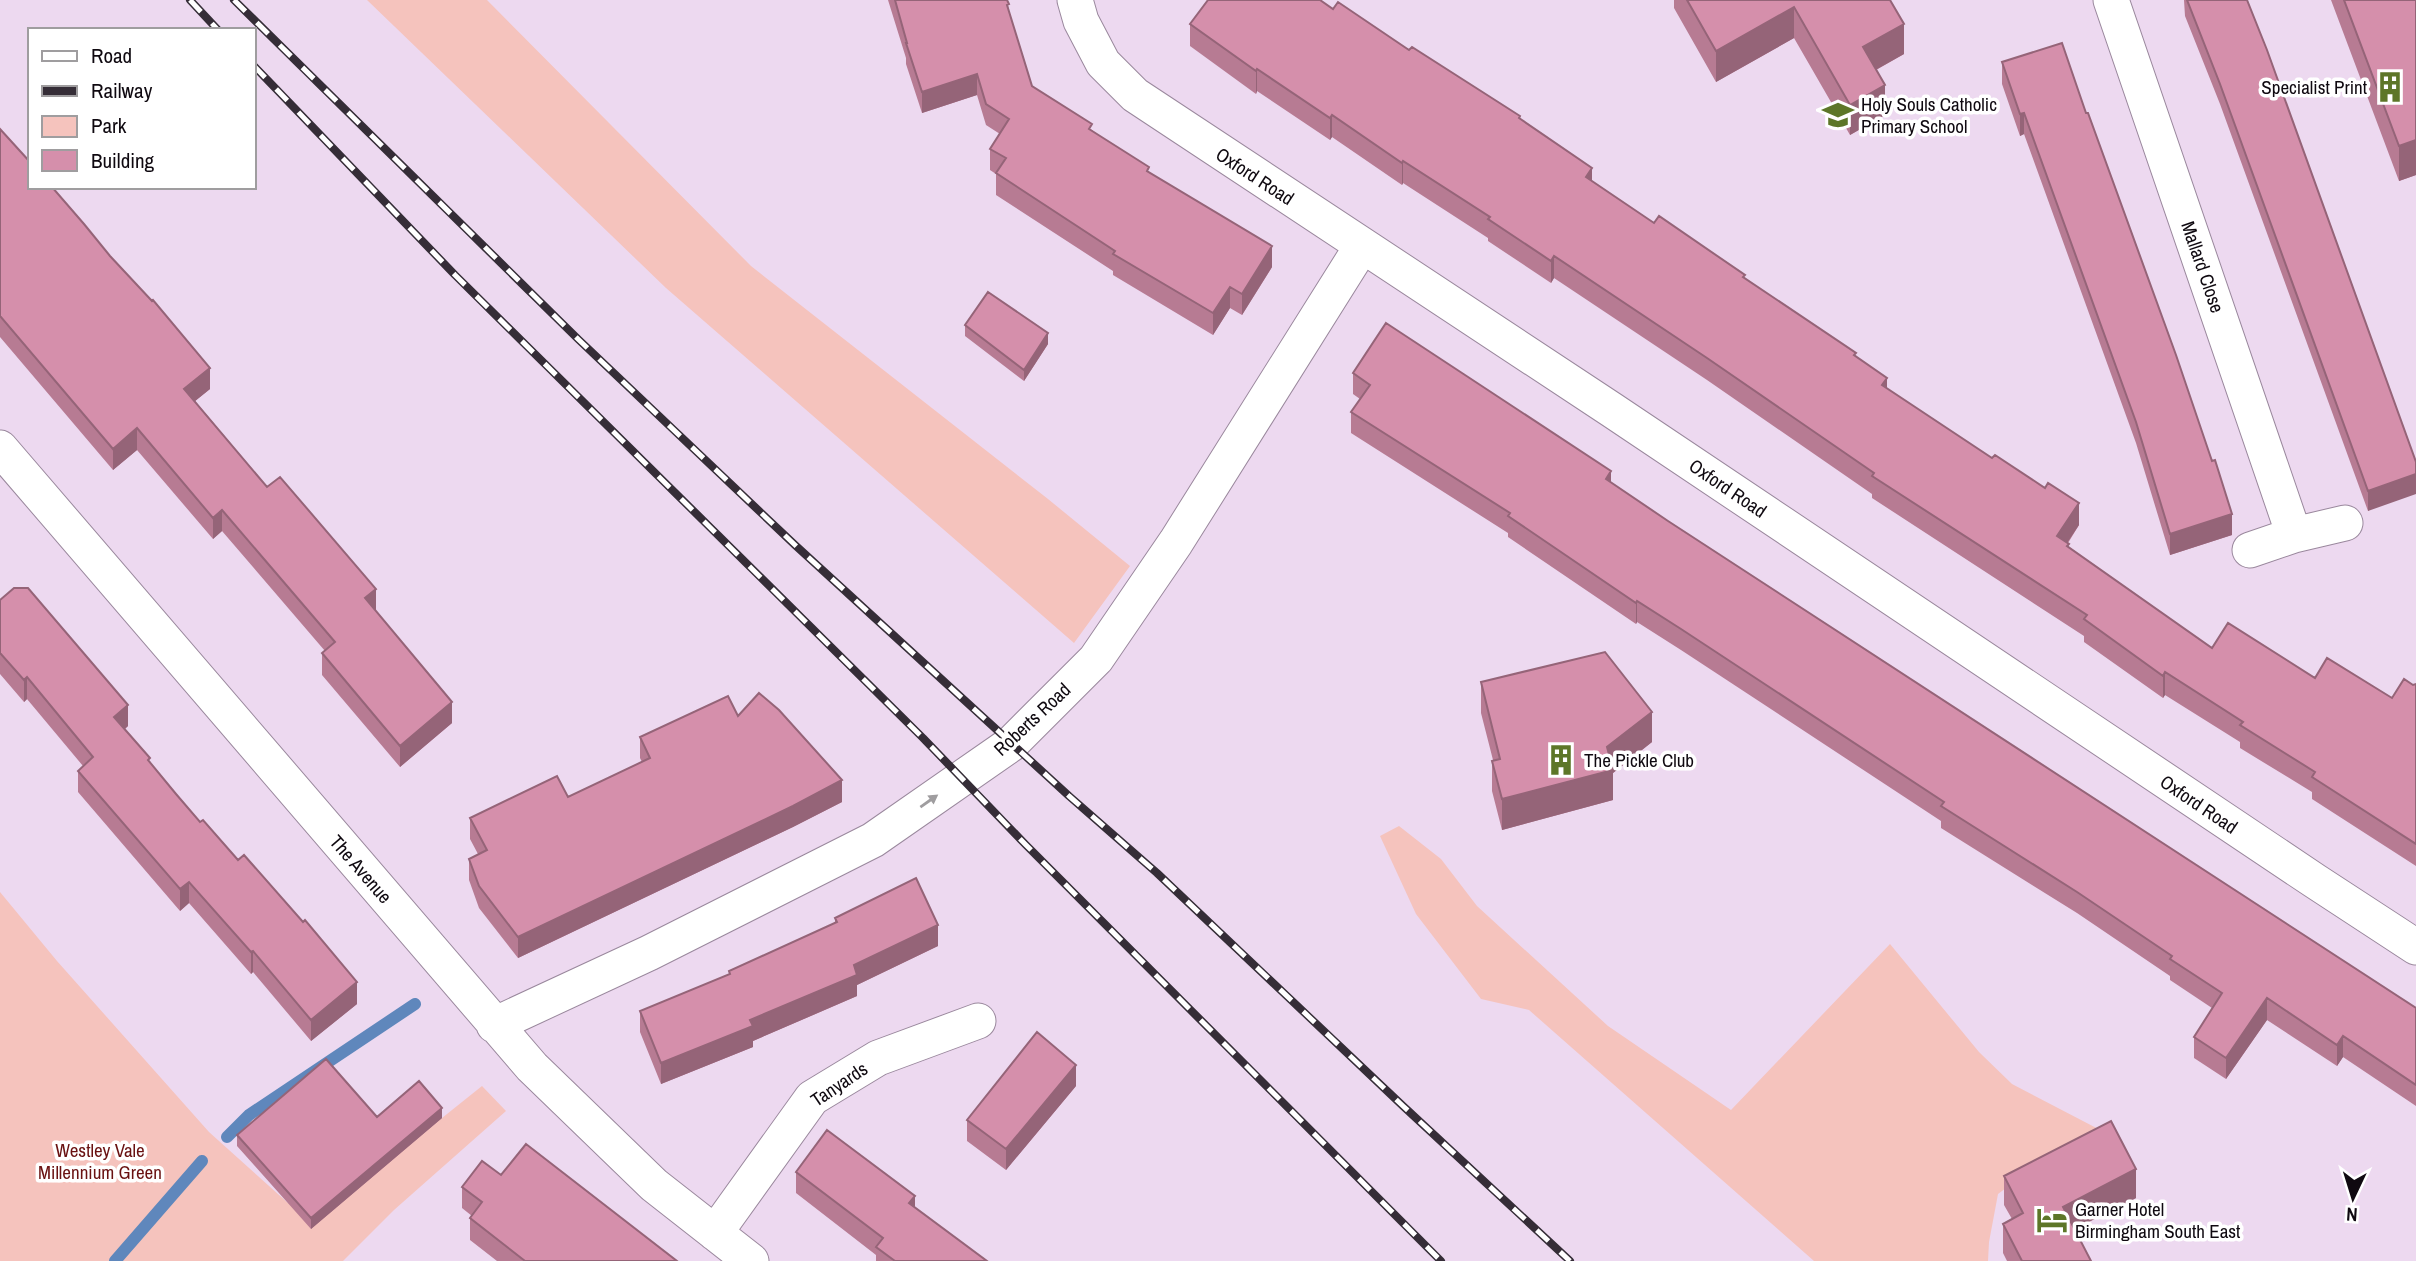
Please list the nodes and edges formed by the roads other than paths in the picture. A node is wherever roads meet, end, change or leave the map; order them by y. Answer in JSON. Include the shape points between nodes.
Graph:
{"nodes":[{"id":1,"x":1075,"y":0,"type":"edge"},
{"id":2,"x":2111,"y":0,"type":"edge"},
{"id":3,"x":1362,"y":246,"type":"junction"},
{"id":4,"x":0,"y":448,"type":"edge"},
{"id":5,"x":2345,"y":523,"type":"dead end"},
{"id":6,"x":2294,"y":535,"type":"junction"},
{"id":7,"x":2250,"y":550,"type":"dead end"},
{"id":8,"x":2416,"y":947,"type":"edge"},
{"id":9,"x":978,"y":1021,"type":"dead end"},
{"id":10,"x":494,"y":1025,"type":"junction"},
{"id":11,"x":715,"y":1233,"type":"junction"},
{"id":12,"x":751,"y":1261,"type":"edge"}],
"edges":[{"from":1,"to":3,"type":"street","name":"Oxford Road","via":[[1103,63],[1135,96]]},
{"from":2,"to":6,"type":"street","name":"Mallard Close"},
{"from":3,"to":8,"type":"street","name":"Oxford Road"},
{"from":10,"to":3,"type":"street","name":"Roberts Road","one_way":true,"via":[[873,840],[1011,744],[1096,659]]},
{"from":4,"to":10,"type":"street","name":"The Avenue"},
{"from":5,"to":6,"type":"street"},
{"from":6,"to":7,"type":"street"},
{"from":9,"to":11,"type":"street","name":"Tanyards","via":[[878,1058],[812,1098]]},
{"from":10,"to":11,"type":"street","name":"The Avenue","via":[[599,1134]]},
{"from":11,"to":12,"type":"street","name":"The Avenue"}]}
